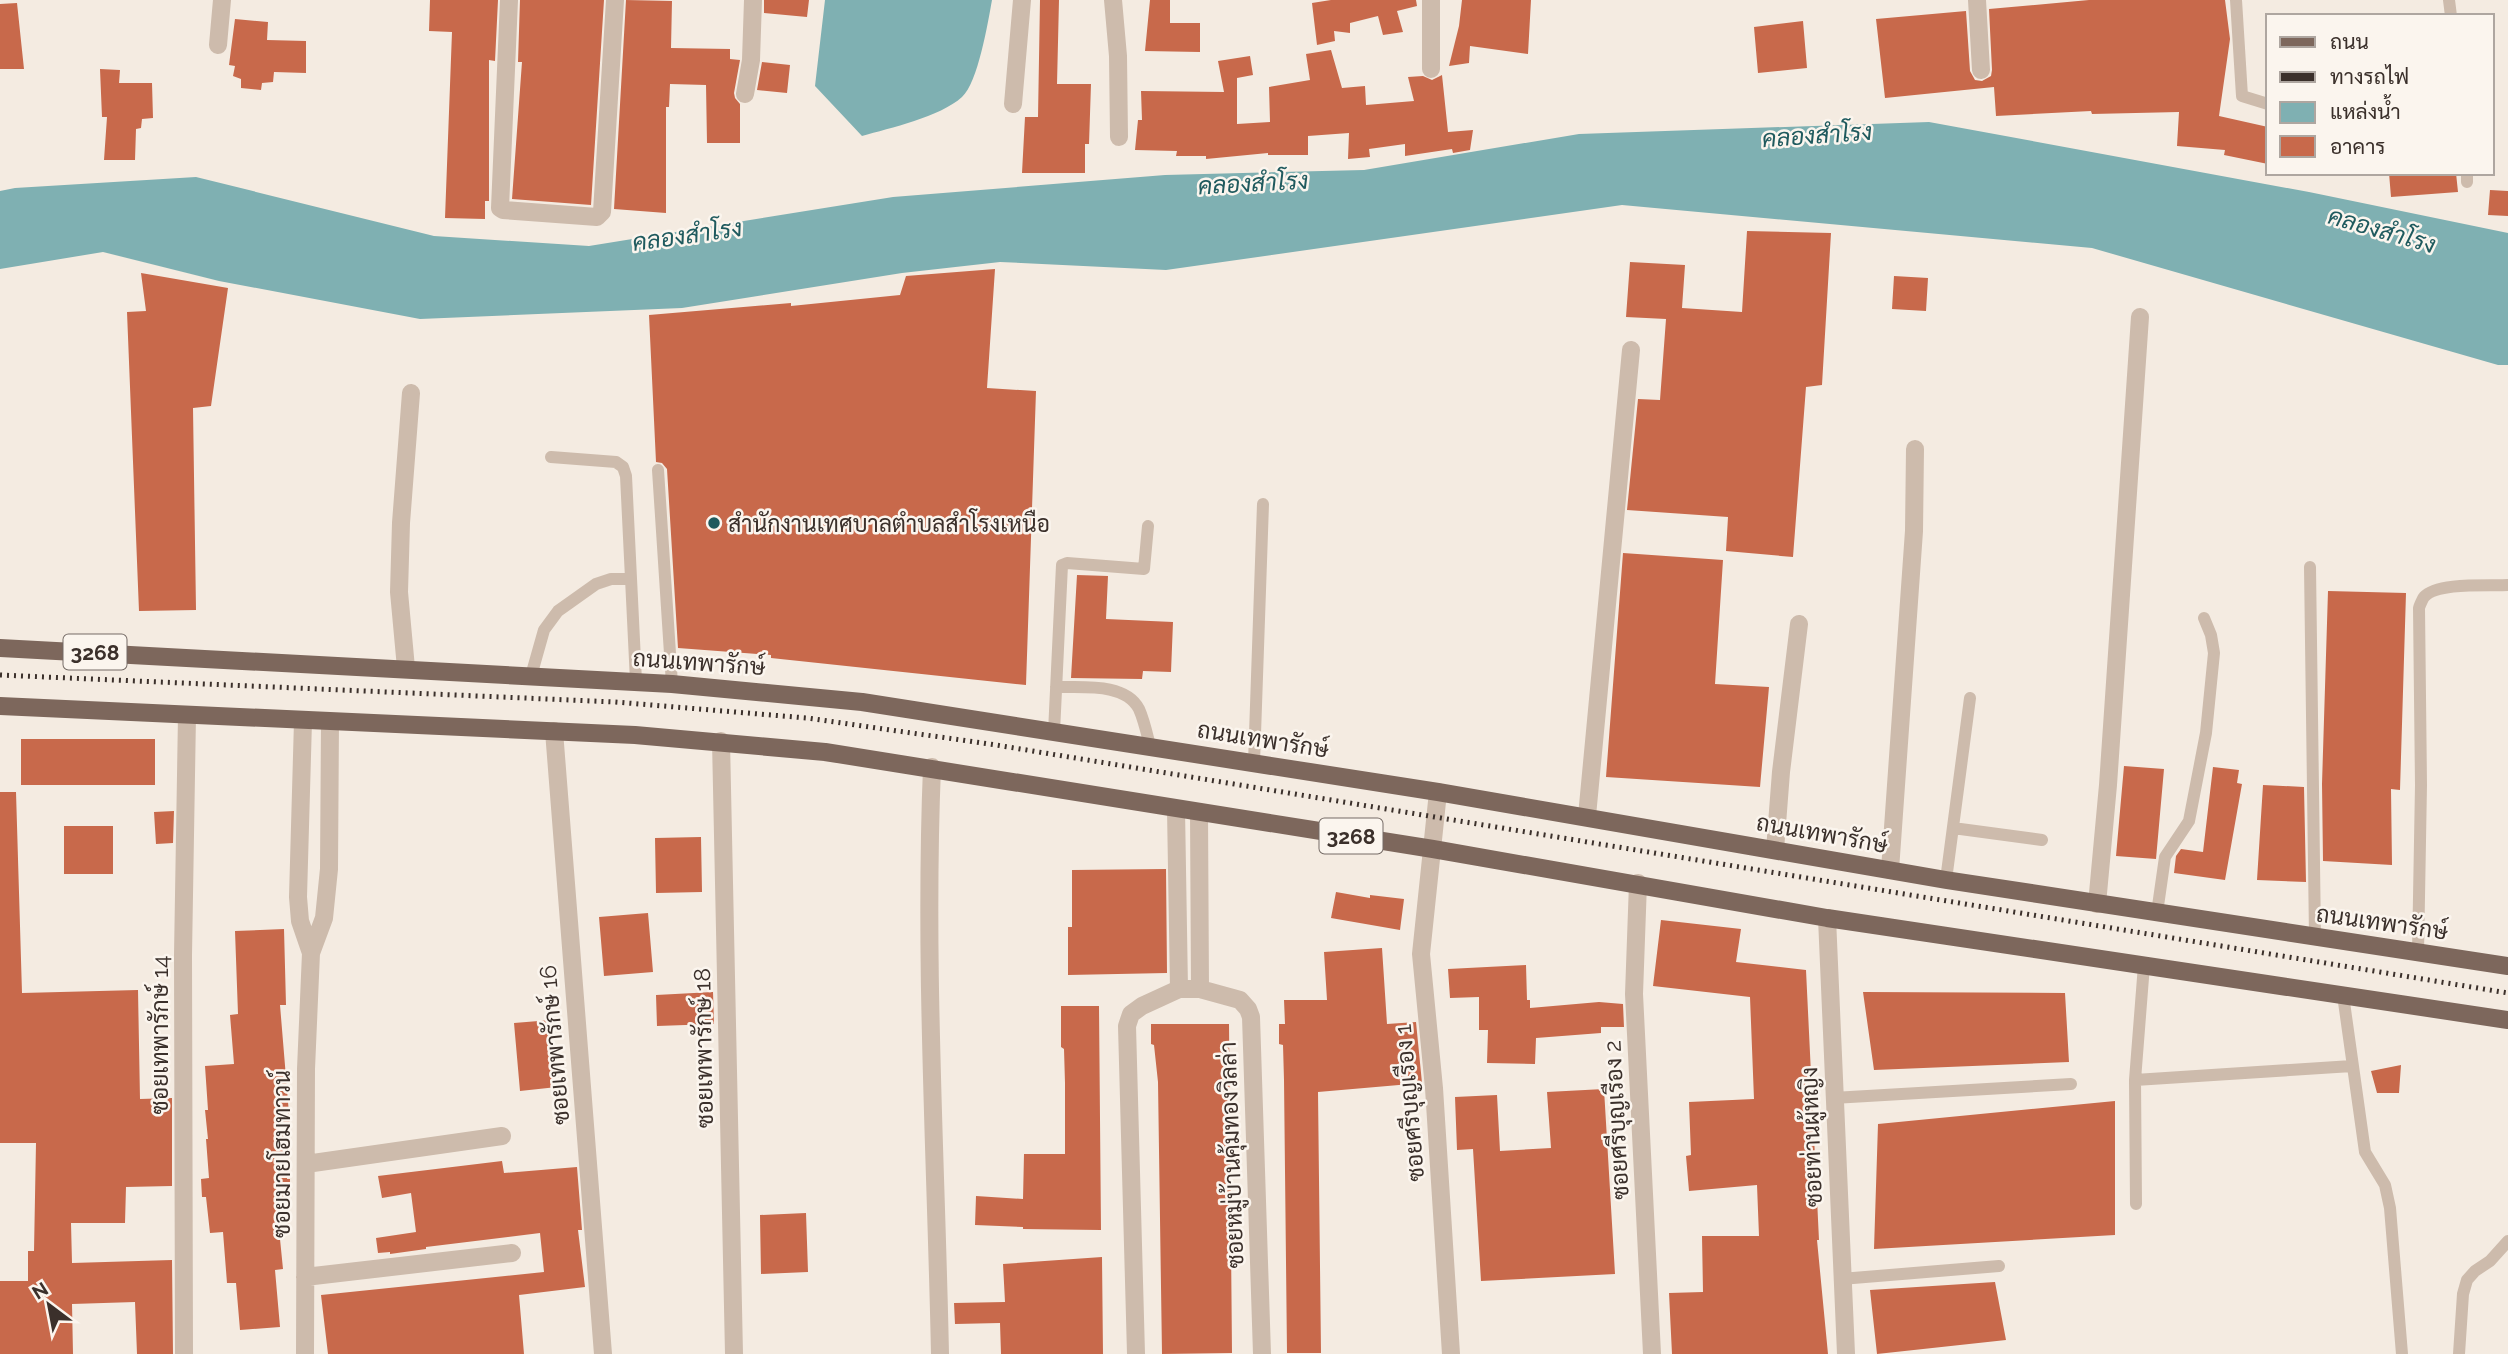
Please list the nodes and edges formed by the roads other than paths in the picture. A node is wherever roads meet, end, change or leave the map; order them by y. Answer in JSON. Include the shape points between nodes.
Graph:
{"nodes":[{"id":1,"x":222,"y":0,"type":"edge"},
{"id":2,"x":509,"y":0,"type":"edge"},
{"id":3,"x":615,"y":0,"type":"edge"},
{"id":4,"x":753,"y":0,"type":"edge"},
{"id":5,"x":1022,"y":0,"type":"edge"},
{"id":6,"x":1113,"y":0,"type":"edge"},
{"id":7,"x":1432,"y":0,"type":"edge"},
{"id":8,"x":1977,"y":0,"type":"edge"},
{"id":9,"x":2236,"y":0,"type":"edge"},
{"id":10,"x":218,"y":45,"type":"dead end"},
{"id":11,"x":1431,"y":69,"type":"dead end"},
{"id":12,"x":1981,"y":70,"type":"dead end"},
{"id":13,"x":746,"y":94,"type":"dead end"},
{"id":14,"x":2266,"y":103,"type":"edge"},
{"id":15,"x":1013,"y":104,"type":"dead end"},
{"id":16,"x":1119,"y":137,"type":"dead end"},
{"id":17,"x":2140,"y":317,"type":"dead end"},
{"id":18,"x":1631,"y":350,"type":"dead end"},
{"id":19,"x":411,"y":393,"type":"dead end"},
{"id":20,"x":1915,"y":449,"type":"dead end"},
{"id":21,"x":551,"y":457,"type":"dead end"},
{"id":22,"x":659,"y":470,"type":"dead end"},
{"id":23,"x":1263,"y":504,"type":"dead end"},
{"id":24,"x":1147,"y":526,"type":"dead end"},
{"id":25,"x":2310,"y":567,"type":"dead end"},
{"id":26,"x":631,"y":579,"type":"junction"},
{"id":27,"x":2508,"y":585,"type":"edge"},
{"id":28,"x":2204,"y":618,"type":"dead end"},
{"id":29,"x":1799,"y":624,"type":"dead end"},
{"id":30,"x":0,"y":648,"type":"edge"},
{"id":31,"x":406,"y":668,"type":"junction"},
{"id":32,"x":531,"y":676,"type":"junction"},
{"id":33,"x":636,"y":681,"type":"junction"},
{"id":34,"x":672,"y":684,"type":"junction"},
{"id":35,"x":1056,"y":687,"type":"junction"},
{"id":36,"x":1970,"y":698,"type":"dead end"},
{"id":37,"x":0,"y":706,"type":"edge"},
{"id":38,"x":187,"y":715,"type":"junction"},
{"id":39,"x":303,"y":721,"type":"junction"},
{"id":40,"x":330,"y":722,"type":"junction"},
{"id":41,"x":554,"y":731,"type":"junction"},
{"id":42,"x":1054,"y":732,"type":"junction"},
{"id":43,"x":720,"y":741,"type":"junction"},
{"id":44,"x":1150,"y":747,"type":"junction"},
{"id":45,"x":1254,"y":763,"type":"junction"},
{"id":46,"x":932,"y":767,"type":"junction"},
{"id":47,"x":1438,"y":792,"type":"junction"},
{"id":48,"x":1176,"y":808,"type":"junction"},
{"id":49,"x":1199,"y":812,"type":"junction"},
{"id":50,"x":1587,"y":816,"type":"junction"},
{"id":51,"x":1953,"y":828,"type":"junction"},
{"id":52,"x":2042,"y":840,"type":"dead end"},
{"id":53,"x":1433,"y":849,"type":"junction"},
{"id":54,"x":1775,"y":850,"type":"junction"},
{"id":55,"x":1890,"y":870,"type":"junction"},
{"id":56,"x":1947,"y":880,"type":"junction"},
{"id":57,"x":1638,"y":883,"type":"junction"},
{"id":58,"x":2097,"y":904,"type":"junction"},
{"id":59,"x":2157,"y":913,"type":"junction"},
{"id":60,"x":1827,"y":918,"type":"junction"},
{"id":61,"x":2315,"y":937,"type":"junction"},
{"id":62,"x":311,"y":953,"type":"junction"},
{"id":63,"x":2418,"y":953,"type":"junction"},
{"id":64,"x":2144,"y":965,"type":"junction"},
{"id":65,"x":2508,"y":966,"type":"edge"},
{"id":66,"x":1179,"y":989,"type":"junction"},
{"id":67,"x":1199,"y":989,"type":"junction"},
{"id":68,"x":2343,"y":995,"type":"junction"},
{"id":69,"x":2508,"y":1020,"type":"edge"},
{"id":70,"x":2352,"y":1066,"type":"junction"},
{"id":71,"x":2135,"y":1080,"type":"junction"},
{"id":72,"x":2071,"y":1084,"type":"dead end"},
{"id":73,"x":1833,"y":1098,"type":"junction"},
{"id":74,"x":502,"y":1136,"type":"dead end"},
{"id":75,"x":306,"y":1164,"type":"junction"},
{"id":76,"x":2136,"y":1205,"type":"dead end"},
{"id":77,"x":2508,"y":1241,"type":"edge"},
{"id":78,"x":512,"y":1253,"type":"dead end"},
{"id":79,"x":1999,"y":1266,"type":"dead end"},
{"id":80,"x":305,"y":1277,"type":"junction"},
{"id":81,"x":1841,"y":1279,"type":"junction"},
{"id":82,"x":184,"y":1354,"type":"edge"},
{"id":83,"x":305,"y":1354,"type":"edge"},
{"id":84,"x":603,"y":1354,"type":"edge"},
{"id":85,"x":734,"y":1354,"type":"edge"},
{"id":86,"x":940,"y":1354,"type":"edge"},
{"id":87,"x":1136,"y":1354,"type":"edge"},
{"id":88,"x":1262,"y":1354,"type":"edge"},
{"id":89,"x":1451,"y":1354,"type":"edge"},
{"id":90,"x":1652,"y":1354,"type":"edge"},
{"id":91,"x":1846,"y":1354,"type":"edge"},
{"id":92,"x":2402,"y":1354,"type":"edge"},
{"id":93,"x":2459,"y":1354,"type":"edge"}],
"edges":[{"from":1,"to":10,"type":"street"},
{"from":2,"to":3,"type":"street","via":[[500,208],[597,217],[602,212]]},
{"from":4,"to":13,"type":"street"},
{"from":5,"to":15,"type":"street"},
{"from":6,"to":16,"type":"street"},
{"from":7,"to":11,"type":"street"},
{"from":8,"to":12,"type":"street"},
{"from":9,"to":14,"type":"lane","via":[[2242,96]]},
{"from":17,"to":58,"type":"street"},
{"from":18,"to":50,"type":"street"},
{"from":19,"to":31,"type":"street","via":[[399,592]]},
{"from":20,"to":55,"type":"street","via":[[1914,531]]},
{"from":21,"to":26,"type":"lane","via":[[616,462],[622,467]]},
{"from":22,"to":34,"type":"lane"},
{"from":23,"to":45,"type":"lane"},
{"from":24,"to":35,"type":"lane","via":[[1144,569],[1062,565]]},
{"from":25,"to":61,"type":"lane"},
{"from":26,"to":32,"type":"lane","via":[[596,584],[558,611],[544,630]]},
{"from":26,"to":33,"type":"lane"},
{"from":27,"to":63,"type":"lane","via":[[2434,591],[2423,597],[2419,608]]},
{"from":28,"to":59,"type":"lane","via":[[2214,653],[2206,733],[2189,821],[2165,857]]},
{"from":29,"to":54,"type":"street"},
{"from":30,"to":31,"type":"main road","name":"ถนนเทพารักษ์","number":"3268"},
{"from":31,"to":32,"type":"main road","name":"ถนนเทพารักษ์","number":"3268"},
{"from":32,"to":33,"type":"main road","name":"ถนนเทพารักษ์","number":"3268"},
{"from":33,"to":34,"type":"main road","name":"ถนนเทพารักษ์","number":"3268"},
{"from":34,"to":42,"type":"main road","name":"ถนนเทพารักษ์","number":"3268","via":[[862,702]]},
{"from":35,"to":42,"type":"lane"},
{"from":35,"to":44,"type":"lane","via":[[1126,694],[1139,710]]},
{"from":36,"to":51,"type":"lane"},
{"from":37,"to":38,"type":"main road","number":"3268"},
{"from":38,"to":39,"type":"main road","number":"3268"},
{"from":38,"to":82,"type":"street","name":"ซอยเทพารักษ์ 14"},
{"from":39,"to":40,"type":"main road","number":"3268"},
{"from":39,"to":62,"type":"street","via":[[298,897]]},
{"from":40,"to":41,"type":"main road","number":"3268"},
{"from":40,"to":62,"type":"street","via":[[329,869],[324,918]]},
{"from":41,"to":43,"type":"main road","number":"3268"},
{"from":41,"to":84,"type":"street","name":"ซอยเทพารักษ์ 16"},
{"from":42,"to":44,"type":"main road","name":"ถนนเทพารักษ์","number":"3268"},
{"from":43,"to":46,"type":"main road","number":"3268"},
{"from":43,"to":85,"type":"street","name":"ซอยเทพารักษ์ 18"},
{"from":44,"to":45,"type":"main road","name":"ถนนเทพารักษ์","number":"3268"},
{"from":45,"to":47,"type":"main road","name":"ถนนเทพารักษ์","number":"3268"},
{"from":46,"to":48,"type":"main road","number":"3268"},
{"from":46,"to":86,"type":"street","via":[[930,1042]]},
{"from":47,"to":50,"type":"main road","name":"ถนนเทพารักษ์","number":"3268"},
{"from":47,"to":53,"type":"street","name":"ซอยศรีบุญเรือง 1"},
{"from":48,"to":49,"type":"main road","number":"3268"},
{"from":48,"to":66,"type":"street"},
{"from":49,"to":53,"type":"main road","number":"3268"},
{"from":49,"to":67,"type":"street"},
{"from":50,"to":54,"type":"main road","name":"ถนนเทพารักษ์","number":"3268"},
{"from":51,"to":52,"type":"lane"},
{"from":51,"to":56,"type":"lane"},
{"from":53,"to":57,"type":"main road","number":"3268"},
{"from":53,"to":89,"type":"street","name":"ซอยศรีบุญเรือง 1","via":[[1421,954]]},
{"from":54,"to":55,"type":"main road","name":"ถนนเทพารักษ์","number":"3268"},
{"from":55,"to":56,"type":"main road","name":"ถนนเทพารักษ์","number":"3268"},
{"from":56,"to":58,"type":"main road","name":"ถนนเทพารักษ์","number":"3268"},
{"from":57,"to":60,"type":"main road","number":"3268"},
{"from":57,"to":90,"type":"street","name":"ซอยศรีบุญเรือง 2","via":[[1634,994]]},
{"from":58,"to":59,"type":"main road","name":"ถนนเทพารักษ์","number":"3268"},
{"from":59,"to":61,"type":"main road","name":"ถนนเทพารักษ์","number":"3268"},
{"from":60,"to":64,"type":"main road","number":"3268"},
{"from":60,"to":73,"type":"street","name":"ซอยท่านผู้หญิง"},
{"from":61,"to":63,"type":"main road","name":"ถนนเทพารักษ์","number":"3268"},
{"from":62,"to":75,"type":"street","name":"ซอยมายโฮมทาวน์"},
{"from":63,"to":65,"type":"main road","name":"ถนนเทพารักษ์","number":"3268"},
{"from":64,"to":68,"type":"main road","number":"3268"},
{"from":64,"to":71,"type":"lane"},
{"from":66,"to":67,"type":"street","name":"ซอยหมู่บ้านคุ้มทองวิลล่า"},
{"from":66,"to":87,"type":"street","name":"ซอยหมู่บ้านคุ้มทองวิลล่า","via":[[1142,1006],[1131,1014],[1127,1026]]},
{"from":67,"to":88,"type":"street","name":"ซอยหมู่บ้านคุ้มทองวิลล่า","via":[[1240,1000],[1251,1017]]},
{"from":68,"to":69,"type":"main road","number":"3268"},
{"from":68,"to":70,"type":"lane"},
{"from":70,"to":71,"type":"lane"},
{"from":70,"to":92,"type":"lane","via":[[2365,1152],[2385,1185],[2390,1208]]},
{"from":71,"to":76,"type":"lane"},
{"from":72,"to":73,"type":"lane"},
{"from":73,"to":81,"type":"street","name":"ซอยท่านผู้หญิง"},
{"from":74,"to":75,"type":"street"},
{"from":75,"to":80,"type":"street","name":"ซอยมายโฮมทาวน์"},
{"from":77,"to":93,"type":"lane","via":[[2467,1280]]},
{"from":78,"to":80,"type":"street"},
{"from":79,"to":81,"type":"lane"},
{"from":80,"to":83,"type":"street","name":"ซอยมายโฮมทาวน์"},
{"from":81,"to":91,"type":"street","name":"ซอยท่านผู้หญิง"}]}
